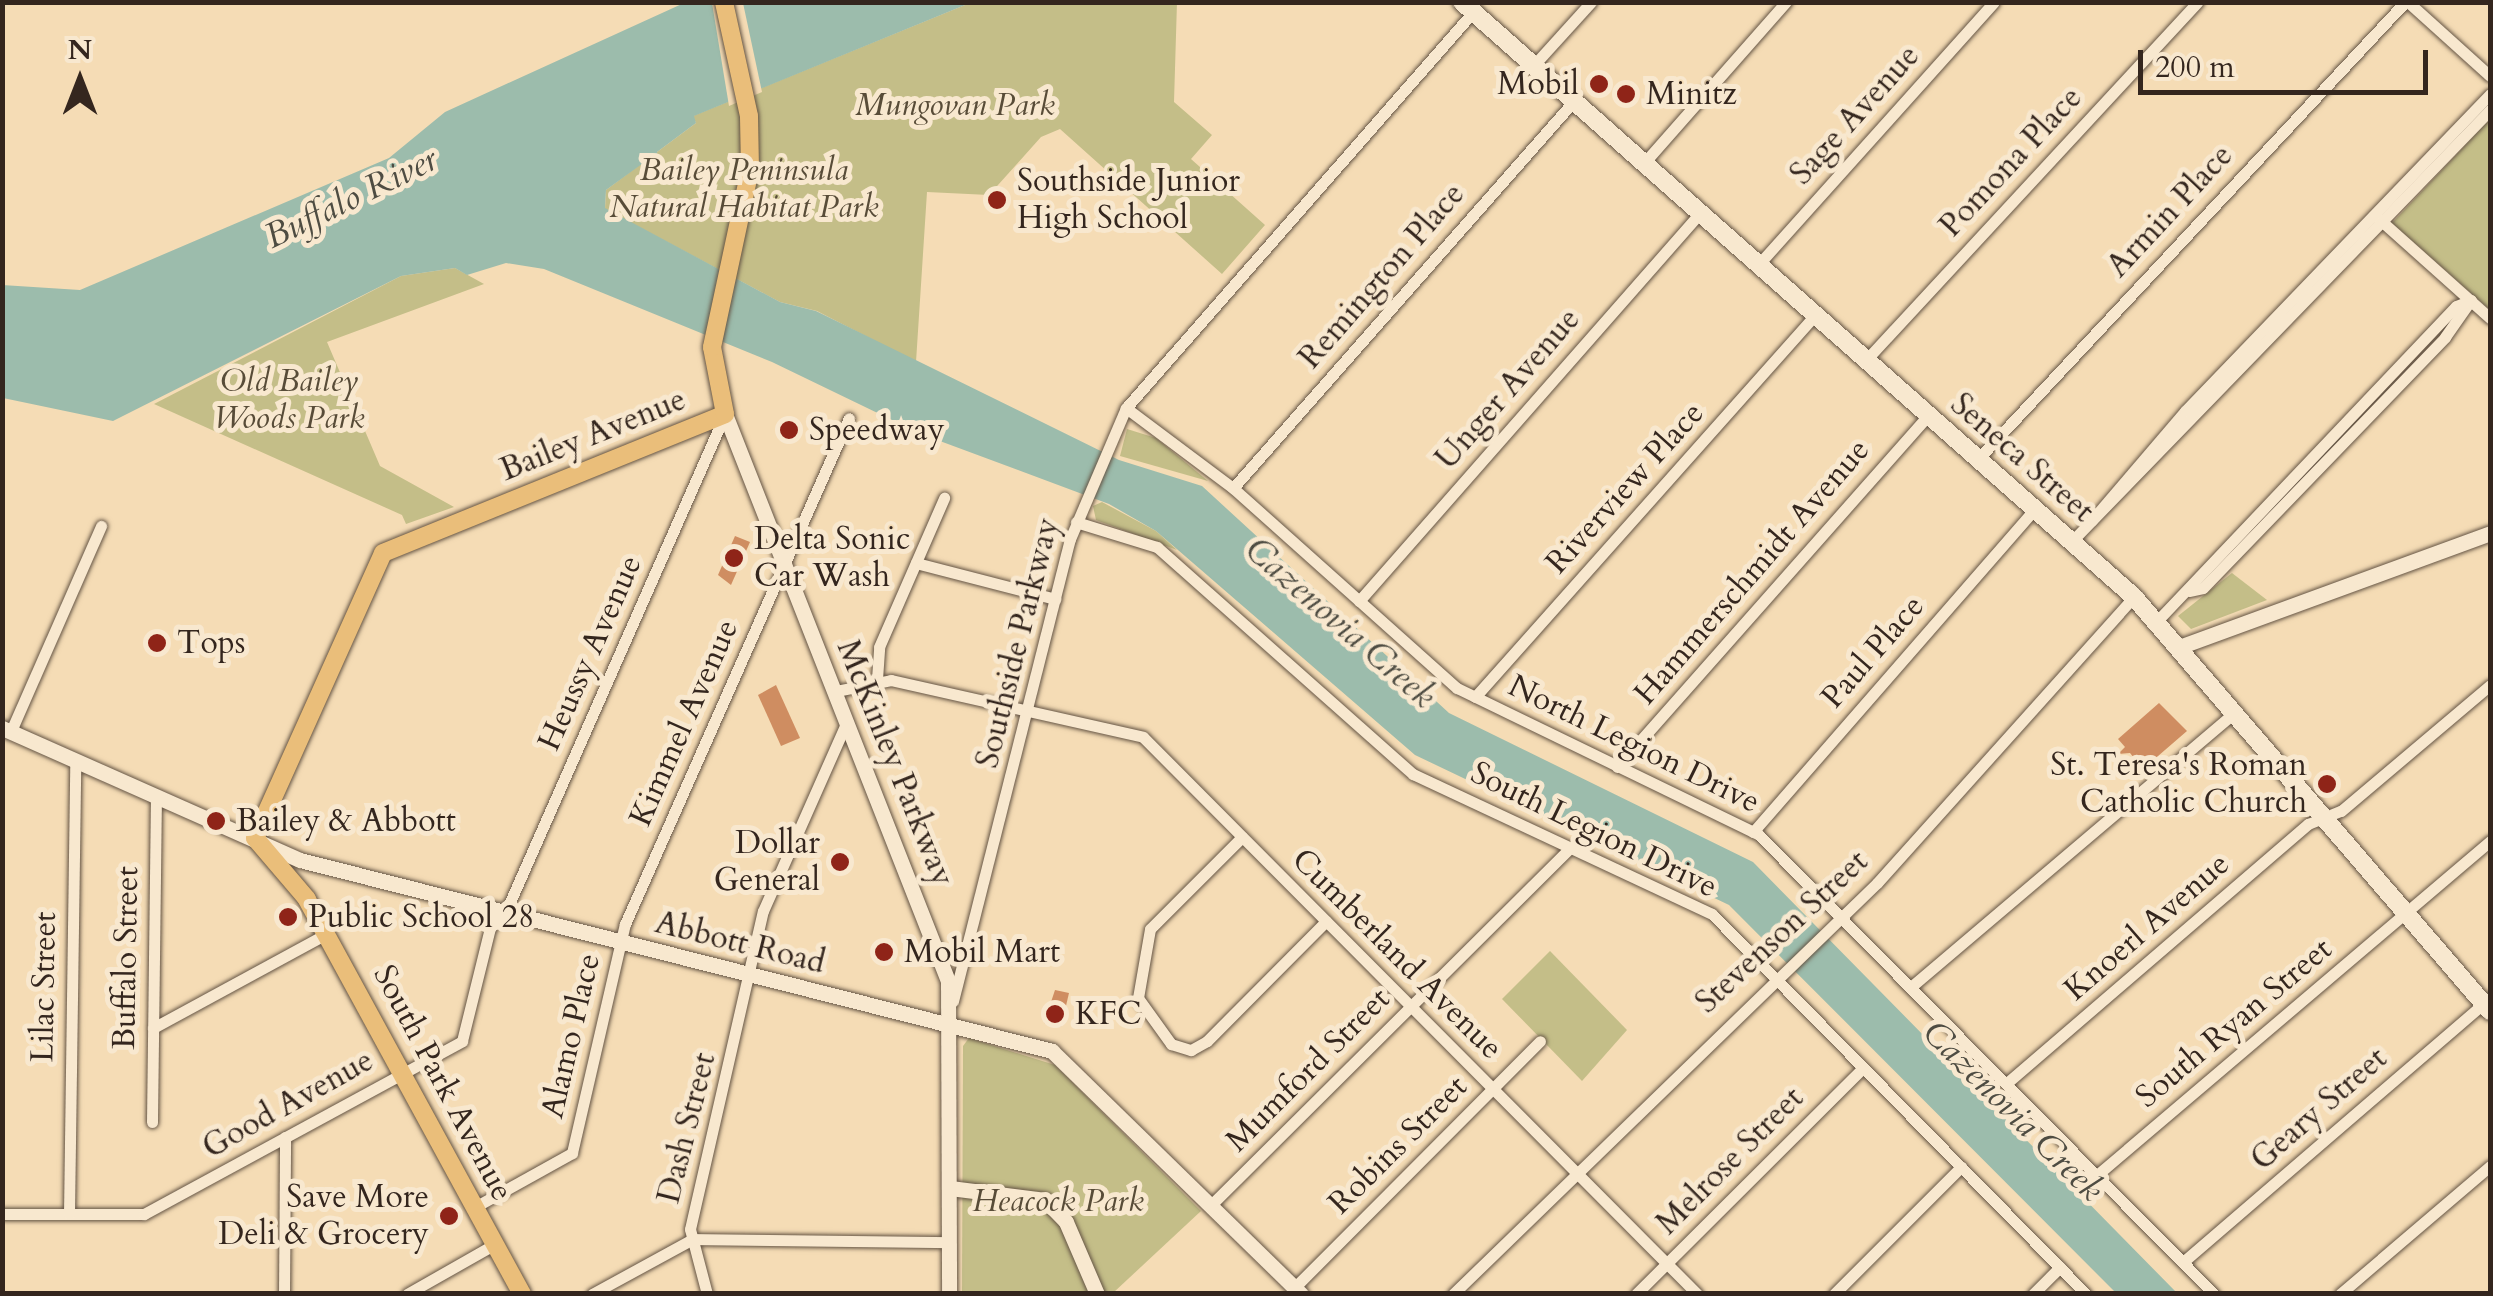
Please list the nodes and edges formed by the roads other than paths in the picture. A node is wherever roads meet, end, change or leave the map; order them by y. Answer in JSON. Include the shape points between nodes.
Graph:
{"nodes":[{"id":1,"x":724,"y":2,"type":"edge"},
{"id":2,"x":1591,"y":2,"type":"edge"},
{"id":3,"x":1786,"y":2,"type":"edge"},
{"id":4,"x":1994,"y":2,"type":"edge"},
{"id":5,"x":2197,"y":2,"type":"edge"},
{"id":6,"x":2406,"y":2,"type":"edge"},
{"id":7,"x":1467,"y":7,"type":"edge"},
{"id":8,"x":1533,"y":66,"type":"junction"},
{"id":9,"x":2490,"y":76,"type":"edge"},
{"id":10,"x":2490,"y":94,"type":"edge"},
{"id":11,"x":1573,"y":102,"type":"junction"},
{"id":12,"x":2490,"y":110,"type":"edge"},
{"id":13,"x":1644,"y":162,"type":"junction"},
{"id":14,"x":1700,"y":214,"type":"junction"},
{"id":15,"x":2378,"y":218,"type":"junction"},
{"id":16,"x":1758,"y":264,"type":"junction"},
{"id":17,"x":2471,"y":300,"type":"junction"},
{"id":18,"x":1815,"y":315,"type":"junction"},
{"id":19,"x":2490,"y":318,"type":"edge"},
{"id":20,"x":1866,"y":360,"type":"junction"},
{"id":21,"x":1126,"y":408,"type":"junction"},
{"id":22,"x":725,"y":414,"type":"junction"},
{"id":23,"x":1928,"y":415,"type":"junction"},
{"id":24,"x":849,"y":418,"type":"dead end"},
{"id":25,"x":1978,"y":459,"type":"junction"},
{"id":26,"x":1233,"y":488,"type":"junction"},
{"id":27,"x":944,"y":498,"type":"dead end"},
{"id":28,"x":2035,"y":510,"type":"junction"},
{"id":29,"x":1076,"y":522,"type":"junction"},
{"id":30,"x":101,"y":526,"type":"dead end"},
{"id":31,"x":2490,"y":534,"type":"edge"},
{"id":32,"x":2072,"y":542,"type":"junction"},
{"id":33,"x":786,"y":564,"type":"junction"},
{"id":34,"x":916,"y":564,"type":"junction"},
{"id":35,"x":2134,"y":597,"type":"junction"},
{"id":36,"x":1054,"y":598,"type":"junction"},
{"id":37,"x":1359,"y":601,"type":"junction"},
{"id":38,"x":2157,"y":620,"type":"junction"},
{"id":39,"x":2179,"y":647,"type":"junction"},
{"id":40,"x":877,"y":678,"type":"junction"},
{"id":41,"x":2490,"y":684,"type":"edge"},
{"id":42,"x":836,"y":691,"type":"junction"},
{"id":43,"x":1475,"y":697,"type":"junction"},
{"id":44,"x":1027,"y":709,"type":"junction"},
{"id":45,"x":2234,"y":712,"type":"junction"},
{"id":46,"x":848,"y":719,"type":"junction"},
{"id":47,"x":7,"y":730,"type":"edge"},
{"id":48,"x":75,"y":760,"type":"junction"},
{"id":49,"x":1617,"y":766,"type":"junction"},
{"id":50,"x":156,"y":795,"type":"junction"},
{"id":51,"x":2324,"y":817,"type":"junction"},
{"id":52,"x":1753,"y":832,"type":"junction"},
{"id":53,"x":1242,"y":837,"type":"junction"},
{"id":54,"x":254,"y":838,"type":"junction"},
{"id":55,"x":2490,"y":840,"type":"edge"},
{"id":56,"x":1570,"y":848,"type":"junction"},
{"id":57,"x":502,"y":912,"type":"junction"},
{"id":58,"x":2406,"y":912,"type":"junction"},
{"id":59,"x":1834,"y":916,"type":"junction"},
{"id":60,"x":1326,"y":921,"type":"junction"},
{"id":61,"x":328,"y":934,"type":"junction"},
{"id":62,"x":622,"y":942,"type":"junction"},
{"id":63,"x":1775,"y":973,"type":"junction"},
{"id":64,"x":751,"y":974,"type":"junction"},
{"id":65,"x":1912,"y":986,"type":"junction"},
{"id":66,"x":953,"y":1000,"type":"junction"},
{"id":67,"x":2488,"y":1004,"type":"edge"},
{"id":68,"x":1412,"y":1006,"type":"junction"},
{"id":69,"x":953,"y":1024,"type":"junction"},
{"id":70,"x":153,"y":1028,"type":"junction"},
{"id":71,"x":1540,"y":1041,"type":"dead end"},
{"id":72,"x":1863,"y":1068,"type":"junction"},
{"id":73,"x":403,"y":1073,"type":"junction"},
{"id":74,"x":2008,"y":1082,"type":"junction"},
{"id":75,"x":1492,"y":1089,"type":"junction"},
{"id":76,"x":152,"y":1122,"type":"dead end"},
{"id":77,"x":285,"y":1137,"type":"junction"},
{"id":78,"x":2490,"y":1166,"type":"edge"},
{"id":79,"x":1961,"y":1168,"type":"junction"},
{"id":80,"x":1575,"y":1172,"type":"junction"},
{"id":81,"x":2097,"y":1175,"type":"junction"},
{"id":82,"x":950,"y":1188,"type":"junction"},
{"id":83,"x":1212,"y":1204,"type":"junction"},
{"id":84,"x":475,"y":1207,"type":"junction"},
{"id":85,"x":2,"y":1214,"type":"edge"},
{"id":86,"x":69,"y":1214,"type":"junction"},
{"id":87,"x":692,"y":1239,"type":"junction"},
{"id":88,"x":949,"y":1242,"type":"junction"},
{"id":89,"x":495,"y":1244,"type":"junction"},
{"id":90,"x":2183,"y":1262,"type":"junction"},
{"id":91,"x":1666,"y":1263,"type":"junction"},
{"id":92,"x":2060,"y":1266,"type":"junction"},
{"id":93,"x":1298,"y":1290,"type":"edge"},
{"id":94,"x":284,"y":1294,"type":"edge"},
{"id":95,"x":407,"y":1294,"type":"edge"},
{"id":96,"x":522,"y":1294,"type":"edge"},
{"id":97,"x":592,"y":1294,"type":"edge"},
{"id":98,"x":707,"y":1294,"type":"edge"},
{"id":99,"x":949,"y":1294,"type":"edge"},
{"id":100,"x":1097,"y":1294,"type":"edge"},
{"id":101,"x":1453,"y":1294,"type":"edge"},
{"id":102,"x":1636,"y":1294,"type":"edge"},
{"id":103,"x":1696,"y":1294,"type":"edge"},
{"id":104,"x":1834,"y":1294,"type":"edge"},
{"id":105,"x":2033,"y":1294,"type":"edge"},
{"id":106,"x":2086,"y":1294,"type":"edge"},
{"id":107,"x":2214,"y":1294,"type":"edge"},
{"id":108,"x":2340,"y":1294,"type":"edge"}],
"edges":[{"from":1,"to":22,"type":"main road","name":"Bailey Avenue","via":[[750,169],[712,347]]},
{"from":2,"to":8,"type":"street"},
{"from":3,"to":13,"type":"street"},
{"from":4,"to":16,"type":"street","name":"Sage Avenue"},
{"from":5,"to":20,"type":"street","name":"Pomona Place"},
{"from":6,"to":9,"type":"street"},
{"from":6,"to":25,"type":"street","name":"Armin Place"},
{"from":7,"to":8,"type":"main road","name":"Seneca Street"},
{"from":7,"to":21,"type":"street","name":"Southside Parkway"},
{"from":8,"to":11,"type":"main road","name":"Seneca Street"},
{"from":10,"to":15,"type":"street"},
{"from":11,"to":13,"type":"main road","name":"Seneca Street"},
{"from":11,"to":26,"type":"street","name":"Remington Place"},
{"from":12,"to":15,"type":"street"},
{"from":13,"to":14,"type":"main road","name":"Seneca Street"},
{"from":14,"to":16,"type":"main road","name":"Seneca Street"},
{"from":14,"to":37,"type":"street","name":"Unger Avenue"},
{"from":15,"to":17,"type":"street"},
{"from":15,"to":32,"type":"street"},
{"from":16,"to":18,"type":"main road","name":"Seneca Street"},
{"from":17,"to":19,"type":"street"},
{"from":17,"to":38,"type":"street","via":[[2203,588]]},
{"from":18,"to":20,"type":"main road","name":"Seneca Street"},
{"from":18,"to":43,"type":"street","name":"Riverview Place"},
{"from":20,"to":23,"type":"main road","name":"Seneca Street"},
{"from":21,"to":26,"type":"street","name":"North Legion Drive"},
{"from":21,"to":29,"type":"street","name":"Southside Parkway"},
{"from":22,"to":33,"type":"street","name":"McKinley Parkway"},
{"from":22,"to":54,"type":"main road","name":"Bailey Avenue","via":[[383,553]]},
{"from":22,"to":57,"type":"street","name":"Heussy Avenue"},
{"from":23,"to":25,"type":"main road","name":"Seneca Street"},
{"from":23,"to":49,"type":"street","name":"Hammerschmidt Avenue"},
{"from":24,"to":33,"type":"street","name":"Kimmel Avenue"},
{"from":25,"to":28,"type":"main road","name":"Seneca Street"},
{"from":26,"to":37,"type":"street","name":"North Legion Drive"},
{"from":27,"to":34,"type":"street"},
{"from":28,"to":32,"type":"main road","name":"Seneca Street"},
{"from":28,"to":52,"type":"street","name":"Paul Place"},
{"from":29,"to":36,"type":"street","name":"Southside Parkway"},
{"from":29,"to":56,"type":"street","name":"South Legion Drive","via":[[1157,547],[1413,774]]},
{"from":30,"to":47,"type":"street"},
{"from":31,"to":39,"type":"street"},
{"from":32,"to":35,"type":"main road","name":"Seneca Street"},
{"from":33,"to":42,"type":"street","name":"McKinley Parkway"},
{"from":33,"to":62,"type":"street","name":"Kimmel Avenue"},
{"from":34,"to":36,"type":"street"},
{"from":34,"to":40,"type":"street","via":[[879,648]]},
{"from":35,"to":38,"type":"main road","name":"Seneca Street"},
{"from":35,"to":59,"type":"street","name":"Stevenson Street","via":[[1962,794]]},
{"from":36,"to":44,"type":"street","name":"Southside Parkway"},
{"from":37,"to":43,"type":"street","name":"North Legion Drive"},
{"from":38,"to":39,"type":"main road","name":"Seneca Street"},
{"from":39,"to":45,"type":"main road","name":"Seneca Street"},
{"from":40,"to":42,"type":"street"},
{"from":40,"to":44,"type":"street","name":"Cumberland Avenue"},
{"from":41,"to":51,"type":"street","name":"Knoerl Avenue"},
{"from":42,"to":46,"type":"street","name":"McKinley Parkway"},
{"from":43,"to":49,"type":"street","name":"North Legion Drive"},
{"from":44,"to":53,"type":"street","name":"Cumberland Avenue","via":[[1143,738]]},
{"from":44,"to":66,"type":"street","name":"Southside Parkway"},
{"from":45,"to":51,"type":"main road","name":"Seneca Street"},
{"from":45,"to":65,"type":"street"},
{"from":46,"to":64,"type":"street","name":"Dash Street","via":[[762,911]]},
{"from":46,"to":66,"type":"street","name":"McKinley Parkway"},
{"from":47,"to":48,"type":"street","name":"South Park Avenue"},
{"from":48,"to":50,"type":"street","name":"South Park Avenue"},
{"from":48,"to":86,"type":"street","name":"Lilac Street"},
{"from":49,"to":52,"type":"street","name":"North Legion Drive"},
{"from":50,"to":54,"type":"street","name":"South Park Avenue"},
{"from":50,"to":70,"type":"street","name":"Buffalo Street"},
{"from":51,"to":58,"type":"main road","name":"Seneca Street"},
{"from":51,"to":74,"type":"street","name":"Knoerl Avenue"},
{"from":52,"to":59,"type":"street","name":"North Legion Drive"},
{"from":53,"to":60,"type":"street","name":"Cumberland Avenue"},
{"from":53,"to":60,"type":"street","via":[[1150,930],[1138,998],[1171,1044],[1191,1050],[1207,1041]]},
{"from":54,"to":57,"type":"street","name":"Abbott Road","via":[[300,860]]},
{"from":54,"to":61,"type":"main road","name":"South Park Avenue"},
{"from":55,"to":58,"type":"street","name":"South Ryan Street"},
{"from":56,"to":63,"type":"street","name":"South Legion Drive","via":[[1712,914]]},
{"from":56,"to":68,"type":"street","name":"Mumford Street"},
{"from":57,"to":62,"type":"street","name":"Abbott Road"},
{"from":57,"to":73,"type":"street","name":"Good Avenue","via":[[490,928],[462,1041]]},
{"from":58,"to":67,"type":"main road","name":"Seneca Street"},
{"from":58,"to":81,"type":"street","name":"South Ryan Street"},
{"from":59,"to":63,"type":"street","name":"Stevenson Street"},
{"from":59,"to":65,"type":"street","name":"North Legion Drive"},
{"from":60,"to":68,"type":"street","name":"Cumberland Avenue"},
{"from":61,"to":70,"type":"street"},
{"from":61,"to":73,"type":"main road","name":"South Park Avenue"},
{"from":62,"to":64,"type":"street","name":"Abbott Road"},
{"from":62,"to":84,"type":"street","name":"Alamo Place","via":[[572,1152]]},
{"from":63,"to":72,"type":"street","name":"South Legion Drive"},
{"from":63,"to":80,"type":"street","name":"Stevenson Street"},
{"from":64,"to":69,"type":"street","name":"Abbott Road"},
{"from":64,"to":87,"type":"street","name":"Dash Street"},
{"from":65,"to":74,"type":"street","name":"North Legion Drive"},
{"from":66,"to":69,"type":"street","name":"McKinley Parkway"},
{"from":67,"to":90,"type":"street","name":"Geary Street"},
{"from":68,"to":75,"type":"street","name":"Cumberland Avenue"},
{"from":68,"to":83,"type":"street","name":"Mumford Street"},
{"from":69,"to":82,"type":"street"},
{"from":69,"to":83,"type":"street","name":"Abbott Road","via":[[1062,1056]]},
{"from":70,"to":76,"type":"street","name":"Buffalo Street"},
{"from":71,"to":75,"type":"street","name":"Robins Street"},
{"from":72,"to":79,"type":"street","name":"South Legion Drive"},
{"from":72,"to":91,"type":"street","name":"Melrose Street"},
{"from":73,"to":77,"type":"street","name":"Good Avenue"},
{"from":73,"to":84,"type":"main road","name":"South Park Avenue"},
{"from":74,"to":81,"type":"street","name":"North Legion Drive"},
{"from":75,"to":80,"type":"street","name":"Cumberland Avenue"},
{"from":75,"to":93,"type":"street","name":"Robins Street"},
{"from":77,"to":86,"type":"street","name":"Good Avenue","via":[[144,1214]]},
{"from":77,"to":94,"type":"street"},
{"from":78,"to":108,"type":"street"},
{"from":79,"to":92,"type":"street","name":"South Legion Drive"},
{"from":79,"to":104,"type":"street"},
{"from":80,"to":91,"type":"street","name":"Cumberland Avenue"},
{"from":80,"to":101,"type":"street","name":"Stevenson Street"},
{"from":81,"to":90,"type":"street","name":"North Legion Drive"},
{"from":82,"to":88,"type":"street"},
{"from":82,"to":100,"type":"street","via":[[1045,1200],[1066,1222]]},
{"from":83,"to":93,"type":"street","name":"Abbott Road"},
{"from":84,"to":89,"type":"main road","name":"South Park Avenue"},
{"from":85,"to":86,"type":"street","name":"Good Avenue"},
{"from":87,"to":88,"type":"street"},
{"from":87,"to":97,"type":"street"},
{"from":87,"to":98,"type":"street","name":"Dash Street"},
{"from":88,"to":99,"type":"street"},
{"from":89,"to":95,"type":"street"},
{"from":89,"to":96,"type":"main road","name":"South Park Avenue"},
{"from":90,"to":107,"type":"street","name":"North Legion Drive"},
{"from":91,"to":102,"type":"street","name":"Melrose Street"},
{"from":91,"to":103,"type":"street","name":"Cumberland Avenue"},
{"from":92,"to":105,"type":"street"},
{"from":92,"to":106,"type":"street","name":"South Legion Drive"}]}
